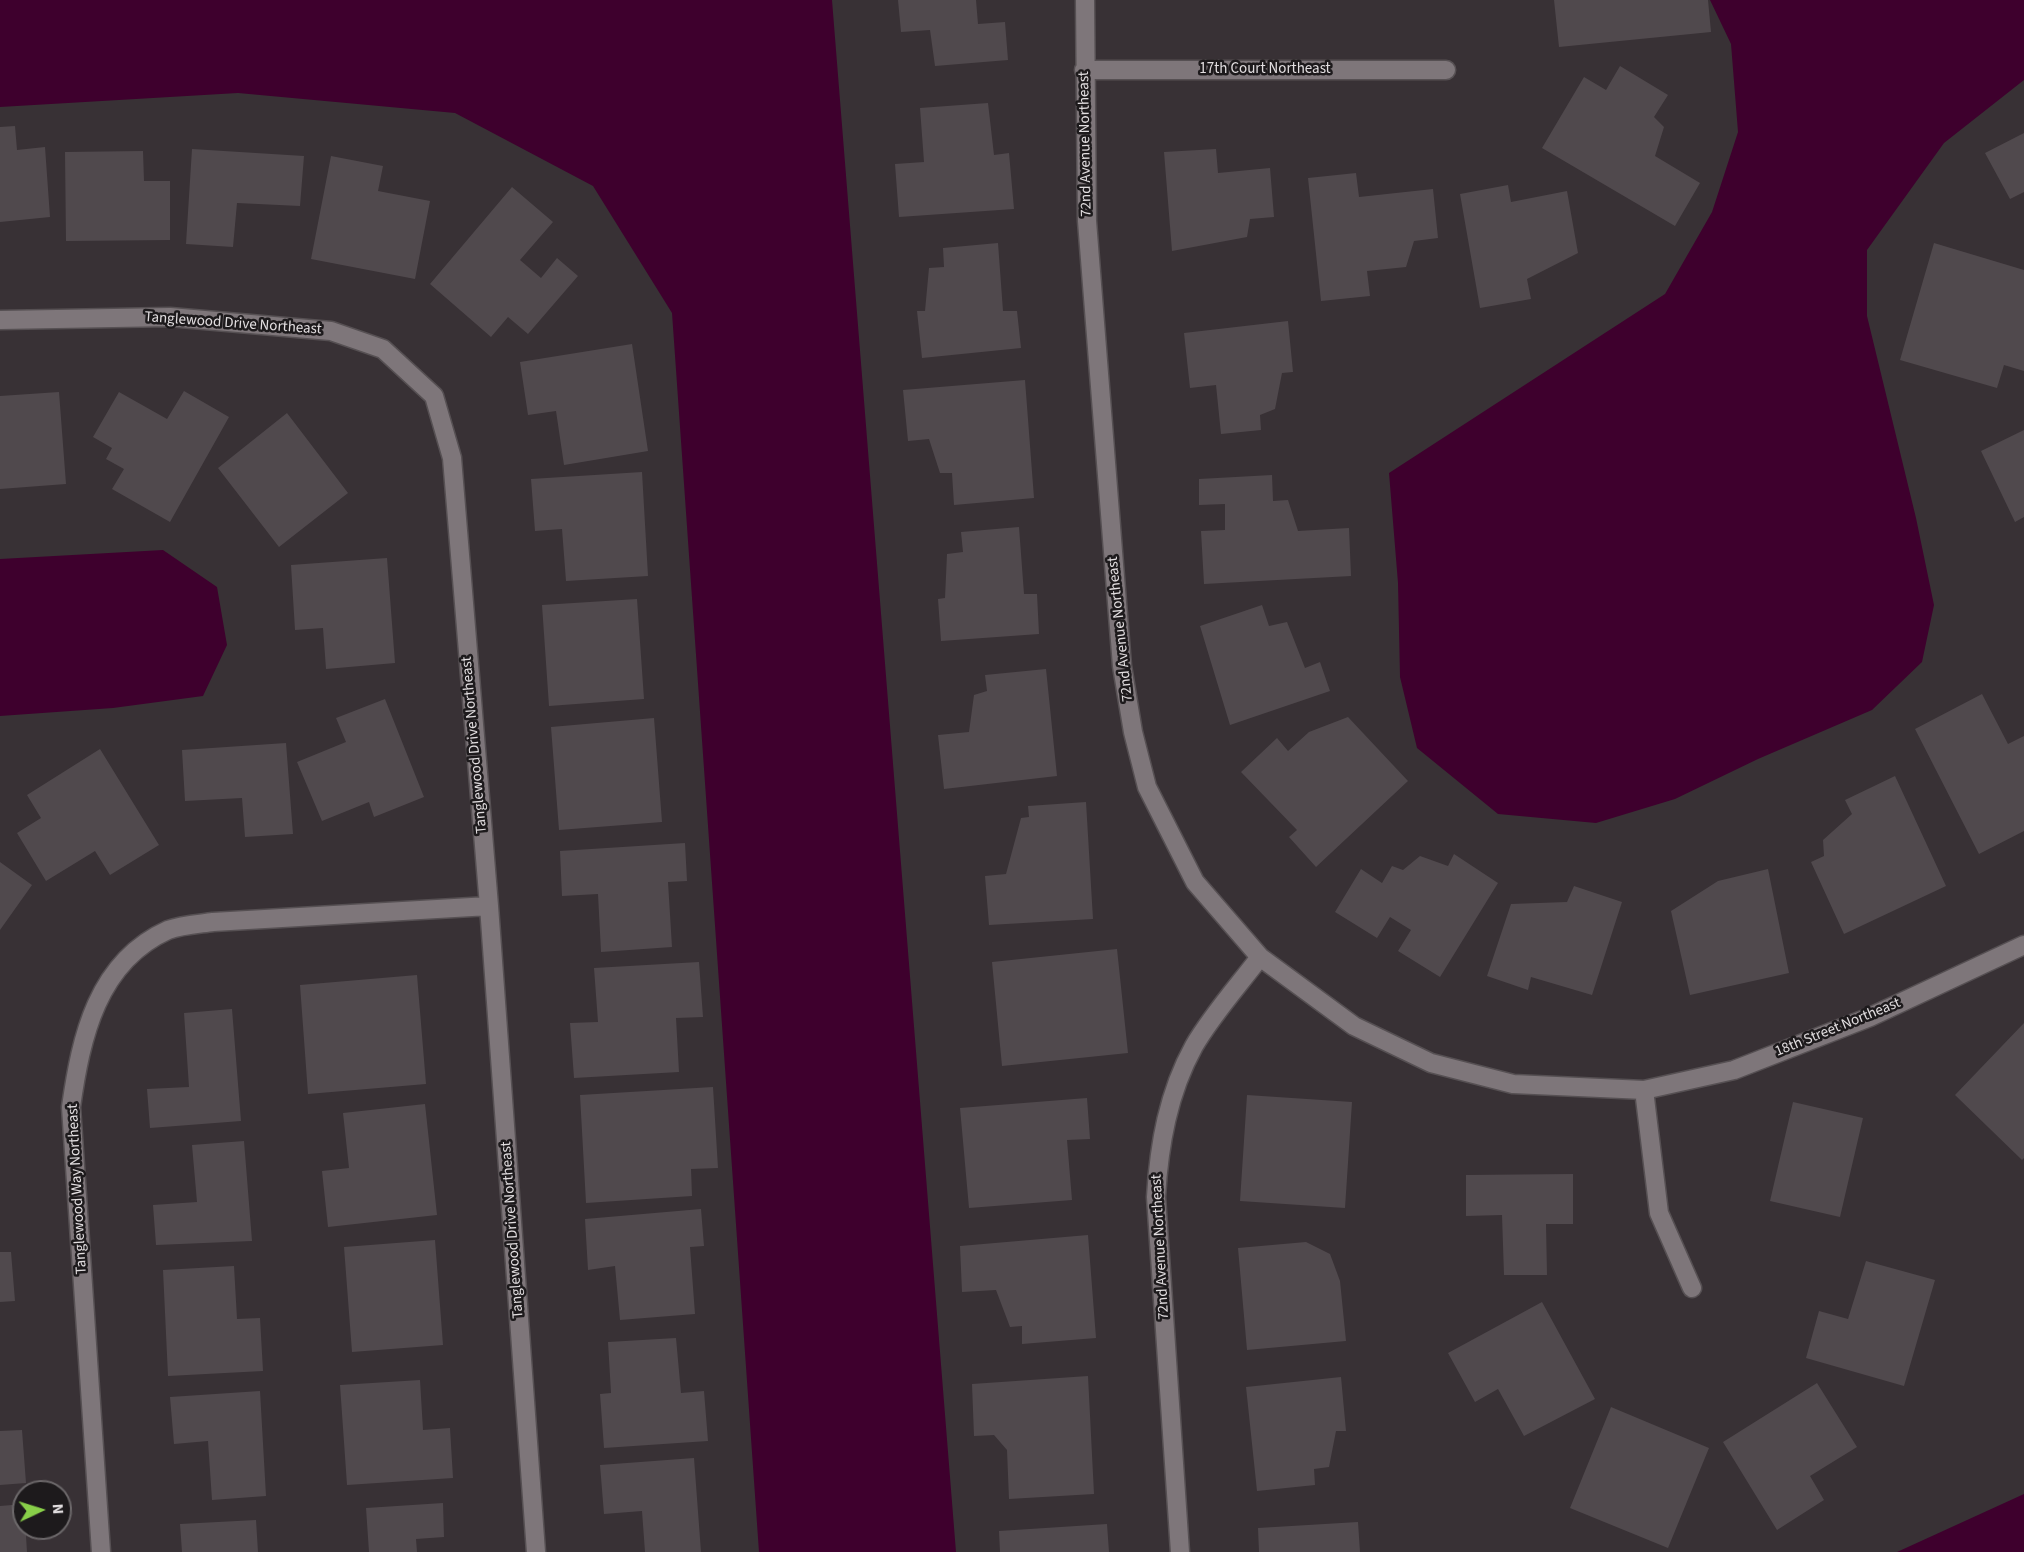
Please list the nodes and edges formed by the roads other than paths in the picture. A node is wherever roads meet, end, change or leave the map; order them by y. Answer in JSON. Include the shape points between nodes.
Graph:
{"nodes":[{"id":1,"x":1085,"y":0,"type":"edge"},
{"id":2,"x":1084,"y":70,"type":"junction"},
{"id":3,"x":1446,"y":70,"type":"dead end"},
{"id":4,"x":0,"y":320,"type":"edge"},
{"id":5,"x":489,"y":906,"type":"junction"},
{"id":6,"x":2024,"y":945,"type":"edge"},
{"id":7,"x":1260,"y":957,"type":"junction"},
{"id":8,"x":1644,"y":1090,"type":"junction"},
{"id":9,"x":1692,"y":1288,"type":"dead end"},
{"id":10,"x":101,"y":1552,"type":"edge"},
{"id":11,"x":536,"y":1552,"type":"edge"},
{"id":12,"x":1180,"y":1552,"type":"edge"}],
"edges":[{"from":1,"to":2,"type":"street","name":"72nd Avenue Northeast"},
{"from":2,"to":3,"type":"street","name":"17th Court Northeast"},
{"from":2,"to":7,"type":"street","name":"72nd Avenue Northeast","via":[[1087,221],[1122,666],[1133,732],[1147,787],[1195,882]]},
{"from":4,"to":5,"type":"street","name":"Tanglewood Drive Northeast","via":[[170,317],[331,331],[383,349],[434,396],[452,458]]},
{"from":5,"to":10,"type":"street","name":"Tanglewood Way Northeast","via":[[213,922],[169,930],[127,956],[96,1000],[79,1050],[71,1107]]},
{"from":5,"to":11,"type":"street","name":"Tanglewood Drive Northeast"},
{"from":6,"to":8,"type":"street","name":"18th Street Northeast","via":[[1870,1017],[1734,1070]]},
{"from":7,"to":8,"type":"street","name":"18th Street Northeast","via":[[1354,1026],[1431,1063],[1513,1084]]},
{"from":7,"to":12,"type":"street","name":"72nd Avenue Northeast","via":[[1194,1046],[1172,1101],[1159,1149],[1156,1197]]},
{"from":8,"to":9,"type":"street","via":[[1659,1213]]}]}
